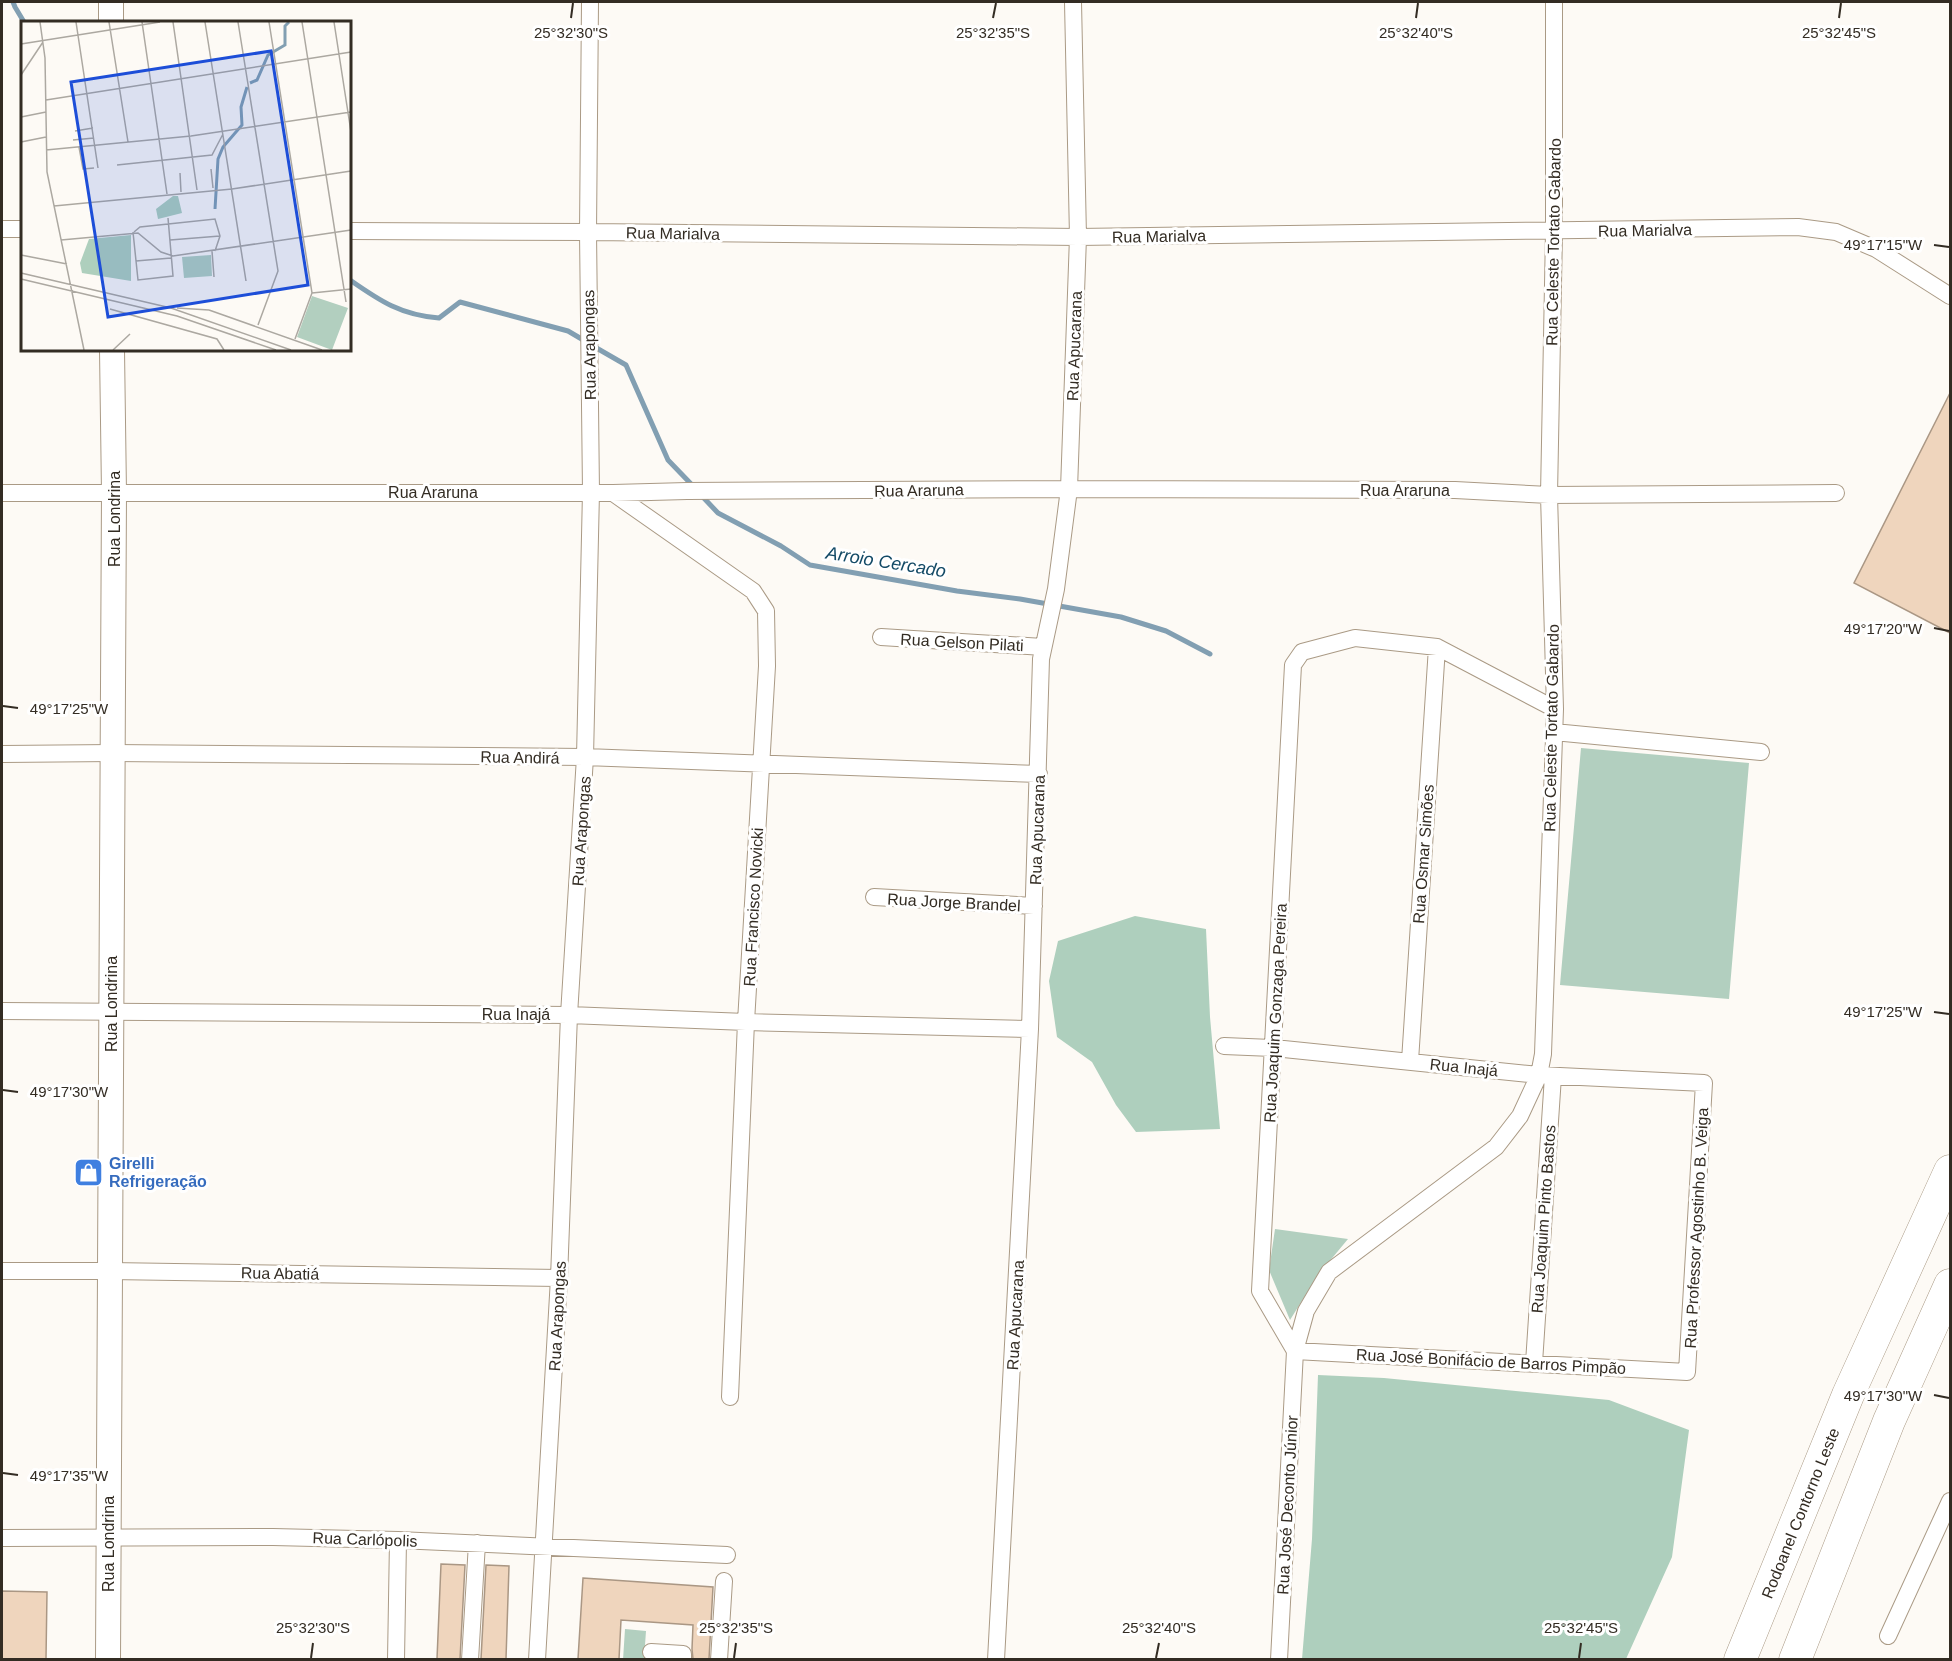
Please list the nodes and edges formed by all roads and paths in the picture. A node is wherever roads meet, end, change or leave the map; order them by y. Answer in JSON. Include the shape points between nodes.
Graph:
{"nodes":[{"id":1,"x":111,"y":2,"type":"edge"},
{"id":2,"x":590,"y":2,"type":"edge"},
{"id":3,"x":1073,"y":2,"type":"edge"},
{"id":4,"x":1554,"y":2,"type":"edge"},
{"id":5,"x":111,"y":21,"type":"edge"},
{"id":6,"x":2,"y":229,"type":"edge"},
{"id":7,"x":21,"y":229,"type":"edge"},
{"id":8,"x":351,"y":231,"type":"edge"},
{"id":9,"x":588,"y":232,"type":"junction"},
{"id":10,"x":1554,"y":232,"type":"junction"},
{"id":11,"x":1078,"y":237,"type":"junction"},
{"id":12,"x":1950,"y":296,"type":"edge"},
{"id":13,"x":112,"y":351,"type":"edge"},
{"id":14,"x":1069,"y":489,"type":"junction"},
{"id":15,"x":591,"y":492,"type":"junction"},
{"id":16,"x":2,"y":493,"type":"edge"},
{"id":17,"x":114,"y":493,"type":"junction"},
{"id":18,"x":1836,"y":493,"type":"dead end"},
{"id":19,"x":613,"y":494,"type":"junction"},
{"id":20,"x":1550,"y":495,"type":"junction"},
{"id":21,"x":881,"y":637,"type":"dead end"},
{"id":22,"x":1043,"y":647,"type":"junction"},
{"id":23,"x":1437,"y":647,"type":"junction"},
{"id":24,"x":1555,"y":709,"type":"junction"},
{"id":25,"x":1554,"y":732,"type":"junction"},
{"id":26,"x":1761,"y":752,"type":"dead end"},
{"id":27,"x":113,"y":753,"type":"junction"},
{"id":28,"x":2,"y":754,"type":"edge"},
{"id":29,"x":585,"y":758,"type":"junction"},
{"id":30,"x":761,"y":764,"type":"junction"},
{"id":31,"x":1039,"y":774,"type":"junction"},
{"id":32,"x":874,"y":897,"type":"dead end"},
{"id":33,"x":1034,"y":906,"type":"junction"},
{"id":34,"x":2,"y":1011,"type":"edge"},
{"id":35,"x":111,"y":1011,"type":"junction"},
{"id":36,"x":569,"y":1015,"type":"junction"},
{"id":37,"x":746,"y":1022,"type":"junction"},
{"id":38,"x":1030,"y":1029,"type":"junction"},
{"id":39,"x":1224,"y":1046,"type":"dead end"},
{"id":40,"x":1274,"y":1048,"type":"junction"},
{"id":41,"x":1410,"y":1061,"type":"junction"},
{"id":42,"x":1546,"y":1075,"type":"junction"},
{"id":43,"x":1704,"y":1083,"type":"joint"},
{"id":44,"x":1950,"y":1171,"type":"edge"},
{"id":45,"x":2,"y":1271,"type":"edge"},
{"id":46,"x":110,"y":1271,"type":"junction"},
{"id":47,"x":559,"y":1278,"type":"junction"},
{"id":48,"x":1950,"y":1286,"type":"edge"},
{"id":49,"x":1296,"y":1351,"type":"junction"},
{"id":50,"x":1534,"y":1363,"type":"junction"},
{"id":51,"x":1687,"y":1372,"type":"joint"},
{"id":52,"x":730,"y":1397,"type":"dead end"},
{"id":53,"x":1950,"y":1501,"type":"edge"},
{"id":54,"x":108,"y":1537,"type":"junction"},
{"id":55,"x":2,"y":1538,"type":"edge"},
{"id":56,"x":398,"y":1540,"type":"junction"},
{"id":57,"x":477,"y":1544,"type":"junction"},
{"id":58,"x":544,"y":1545,"type":"junction"},
{"id":59,"x":727,"y":1555,"type":"dead end"},
{"id":60,"x":724,"y":1581,"type":"dead end"},
{"id":61,"x":1888,"y":1636,"type":"dead end"},
{"id":62,"x":651,"y":1652,"type":"dead end"},
{"id":63,"x":108,"y":1659,"type":"edge"},
{"id":64,"x":396,"y":1659,"type":"edge"},
{"id":65,"x":470,"y":1659,"type":"edge"},
{"id":66,"x":537,"y":1659,"type":"edge"},
{"id":67,"x":683,"y":1659,"type":"edge"},
{"id":68,"x":719,"y":1659,"type":"edge"},
{"id":69,"x":996,"y":1659,"type":"edge"},
{"id":70,"x":1279,"y":1659,"type":"edge"},
{"id":71,"x":1740,"y":1659,"type":"edge"},
{"id":72,"x":1795,"y":1659,"type":"edge"}],
"edges":[{"from":1,"to":5,"type":"street"},
{"from":2,"to":9,"type":"street","name":"Rua Arapongas"},
{"from":3,"to":11,"type":"street","name":"Rua Apucarana"},
{"from":4,"to":10,"type":"street","name":"Rua Celeste Tortato Gabardo"},
{"from":6,"to":7,"type":"street"},
{"from":8,"to":9,"type":"street","name":"Rua Marialva"},
{"from":9,"to":11,"type":"street","name":"Rua Marialva"},
{"from":9,"to":15,"type":"street","name":"Rua Arapongas"},
{"from":10,"to":11,"type":"street","name":"Rua Marialva"},
{"from":10,"to":12,"type":"street","name":"Rua Marialva","via":[[1798,227],[1836,232],[1876,249]]},
{"from":10,"to":20,"type":"street","name":"Rua Celeste Tortato Gabardo"},
{"from":11,"to":14,"type":"street","name":"Rua Apucarana"},
{"from":13,"to":17,"type":"street","name":"Rua Londrina"},
{"from":14,"to":19,"type":"street","name":"Rua Araruna"},
{"from":14,"to":20,"type":"street","name":"Rua Araruna","via":[[1443,490]]},
{"from":14,"to":22,"type":"street","name":"Rua Apucarana","via":[[1056,589]]},
{"from":15,"to":17,"type":"street","name":"Rua Araruna"},
{"from":15,"to":19,"type":"street","name":"Rua Araruna"},
{"from":15,"to":29,"type":"street","name":"Rua Arapongas"},
{"from":16,"to":17,"type":"street","name":"Rua Araruna"},
{"from":17,"to":27,"type":"street","name":"Rua Londrina"},
{"from":18,"to":20,"type":"street","name":"Rua Araruna"},
{"from":19,"to":30,"type":"street","name":"Rua Francisco Novicki","via":[[753,591],[766,611]]},
{"from":20,"to":24,"type":"street","name":"Rua Celeste Tortato Gabardo"},
{"from":21,"to":22,"type":"street","name":"Rua Gelson Pilati"},
{"from":22,"to":31,"type":"street","name":"Rua Apucarana"},
{"from":23,"to":24,"type":"street"},
{"from":23,"to":40,"type":"street","name":"Rua Joaquim Gonzaga Pereira","via":[[1355,638],[1302,652],[1293,665]]},
{"from":23,"to":41,"type":"street","name":"Rua Osmar Simões"},
{"from":24,"to":25,"type":"street","name":"Rua Celeste Tortato Gabardo"},
{"from":25,"to":26,"type":"street"},
{"from":25,"to":42,"type":"street","name":"Rua Celeste Tortato Gabardo","via":[[1543,1054]]},
{"from":27,"to":28,"type":"street","name":"Rua Andirá"},
{"from":27,"to":29,"type":"street","name":"Rua Andirá"},
{"from":27,"to":35,"type":"street","name":"Rua Londrina"},
{"from":29,"to":30,"type":"street","name":"Rua Andirá"},
{"from":29,"to":36,"type":"street","name":"Rua Arapongas"},
{"from":30,"to":31,"type":"street","name":"Rua Andirá"},
{"from":30,"to":37,"type":"street","name":"Rua Francisco Novicki"},
{"from":31,"to":33,"type":"street","name":"Rua Apucarana"},
{"from":32,"to":33,"type":"street","name":"Rua Jorge Brandel"},
{"from":33,"to":38,"type":"street","name":"Rua Apucarana"},
{"from":34,"to":35,"type":"street","name":"Rua Inajá"},
{"from":35,"to":36,"type":"street","name":"Rua Inajá"},
{"from":35,"to":46,"type":"street","name":"Rua Londrina"},
{"from":36,"to":37,"type":"street","name":"Rua Inajá"},
{"from":36,"to":47,"type":"street","name":"Rua Arapongas"},
{"from":37,"to":38,"type":"street","name":"Rua Inajá"},
{"from":37,"to":52,"type":"street","name":"Rua Francisco Novicki"},
{"from":38,"to":69,"type":"street","name":"Rua Apucarana"},
{"from":39,"to":40,"type":"street","name":"Rua Inajá"},
{"from":40,"to":41,"type":"street","name":"Rua Inajá"},
{"from":40,"to":49,"type":"street","name":"Rua Joaquim Gonzaga Pereira","via":[[1260,1291]]},
{"from":41,"to":42,"type":"street","name":"Rua Inajá"},
{"from":42,"to":43,"type":"street","name":"Rua Inajá"},
{"from":42,"to":49,"type":"street","name":"Rua Celeste Tortato Gabardo","via":[[1496,1147],[1329,1272],[1306,1311]]},
{"from":42,"to":50,"type":"street","name":"Rua Joaquim Pinto Bastos"},
{"from":43,"to":51,"type":"street","name":"Rua Professor Agostinho B. Veiga"},
{"from":44,"to":71,"type":"highway","name":"Rodoanel Contorno Leste","via":[[1848,1395]]},
{"from":45,"to":46,"type":"street","name":"Rua Abatiá"},
{"from":46,"to":47,"type":"street","name":"Rua Abatiá"},
{"from":46,"to":54,"type":"street","name":"Rua Londrina"},
{"from":47,"to":58,"type":"street","name":"Rua Arapongas"},
{"from":48,"to":72,"type":"highway","via":[[1889,1421]]},
{"from":49,"to":50,"type":"street","name":"Rua José Bonifácio de Barros Pimpão"},
{"from":49,"to":70,"type":"street","name":"Rua José Deconto Júnior"},
{"from":50,"to":51,"type":"street","name":"Rua José Bonifácio de Barros Pimpão"},
{"from":53,"to":61,"type":"street"},
{"from":54,"to":55,"type":"street","name":"Rua Carlópolis"},
{"from":54,"to":56,"type":"street","name":"Rua Carlópolis"},
{"from":54,"to":63,"type":"street","name":"Rua Londrina"},
{"from":56,"to":57,"type":"street","name":"Rua Carlópolis"},
{"from":56,"to":64,"type":"street"},
{"from":57,"to":58,"type":"street","name":"Rua Carlópolis"},
{"from":57,"to":65,"type":"street"},
{"from":58,"to":59,"type":"street","name":"Rua Carlópolis"},
{"from":58,"to":66,"type":"street","name":"Rua Arapongas"},
{"from":60,"to":68,"type":"street"},
{"from":62,"to":67,"type":"street","via":[[683,1654]]}]}
